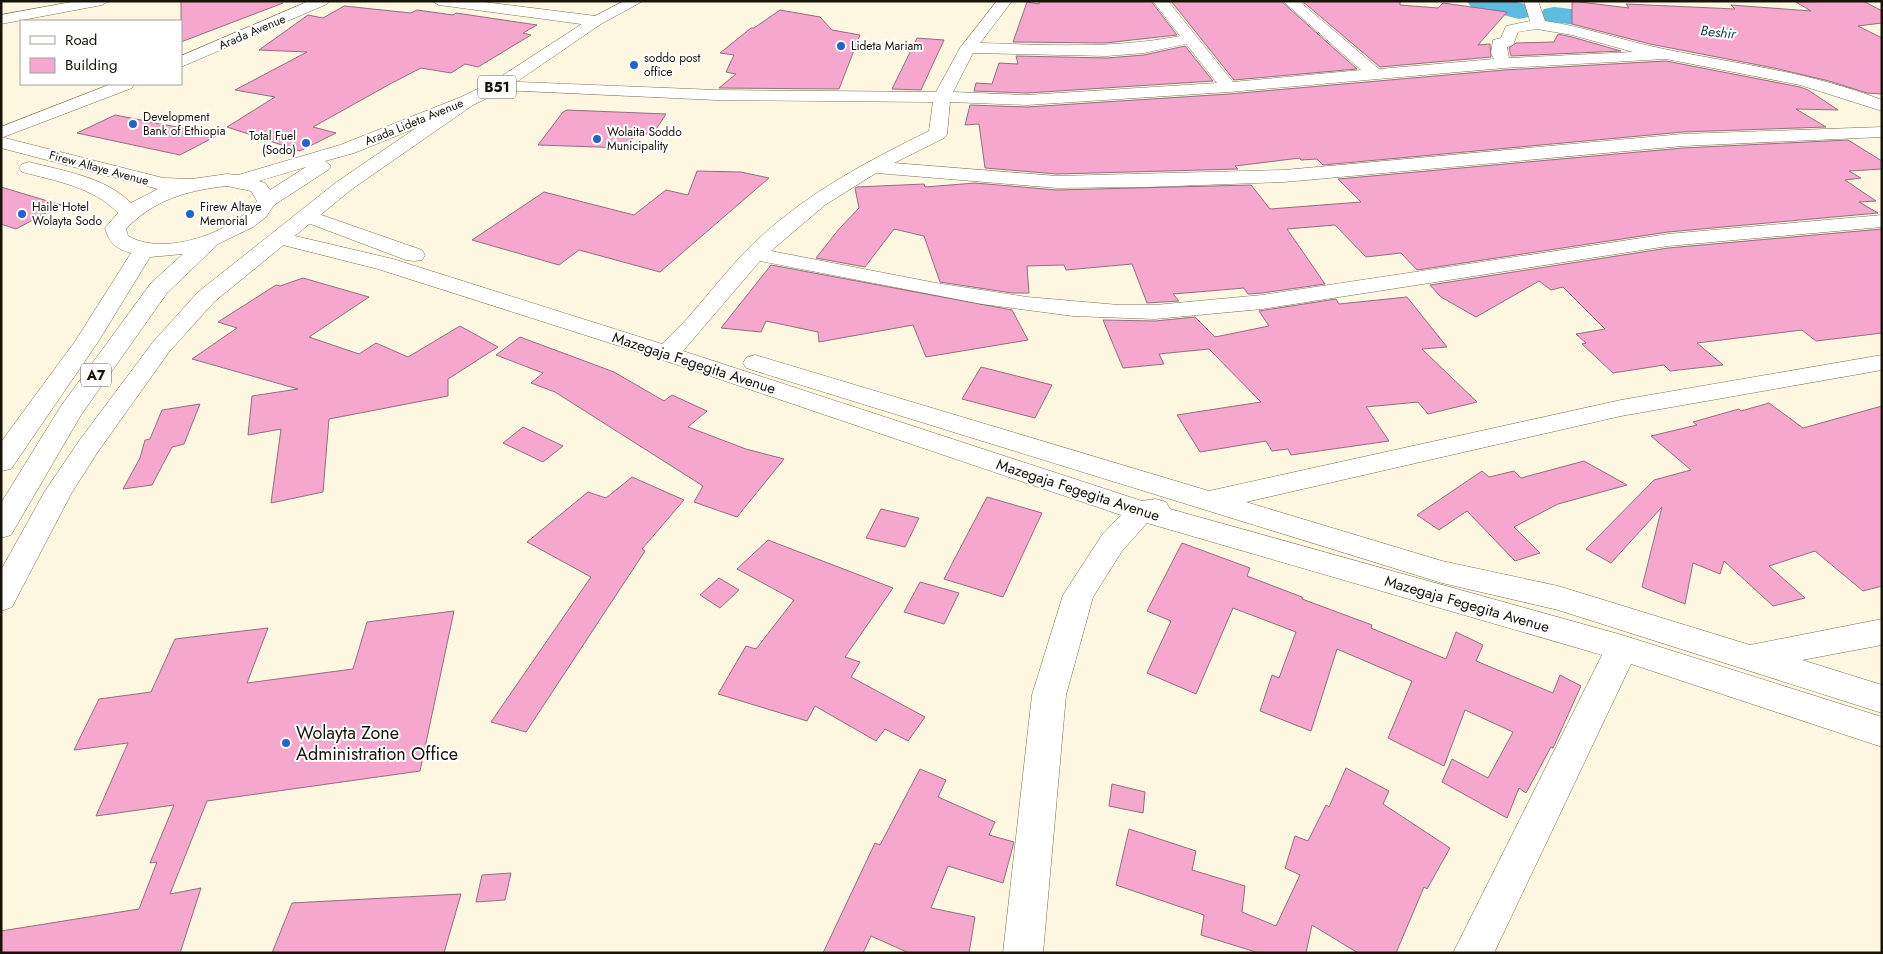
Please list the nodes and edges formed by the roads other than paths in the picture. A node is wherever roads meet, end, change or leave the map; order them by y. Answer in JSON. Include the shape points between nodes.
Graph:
{"nodes":[{"id":1,"x":102,"y":1,"type":"edge"},
{"id":2,"x":299,"y":1,"type":"edge"},
{"id":3,"x":322,"y":1,"type":"edge"},
{"id":4,"x":439,"y":1,"type":"edge"},
{"id":5,"x":636,"y":1,"type":"edge"},
{"id":6,"x":1005,"y":1,"type":"edge"},
{"id":7,"x":1160,"y":1,"type":"edge"},
{"id":8,"x":1290,"y":1,"type":"edge"},
{"id":9,"x":1531,"y":1,"type":"edge"},
{"id":10,"x":1,"y":20,"type":"edge"},
{"id":11,"x":596,"y":22,"type":"junction"},
{"id":12,"x":1539,"y":25,"type":"junction"},
{"id":13,"x":1,"y":26,"type":"edge"},
{"id":14,"x":20,"y":29,"type":"edge"},
{"id":15,"x":1189,"y":39,"type":"junction"},
{"id":16,"x":968,"y":48,"type":"junction"},
{"id":17,"x":1665,"y":55,"type":"junction"},
{"id":18,"x":182,"y":59,"type":"edge"},
{"id":19,"x":1504,"y":63,"type":"junction"},
{"id":20,"x":1375,"y":74,"type":"junction"},
{"id":21,"x":100,"y":85,"type":"edge"},
{"id":22,"x":124,"y":85,"type":"edge"},
{"id":23,"x":500,"y":85,"type":"junction"},
{"id":24,"x":1229,"y":86,"type":"junction"},
{"id":25,"x":942,"y":97,"type":"junction"},
{"id":26,"x":467,"y":101,"type":"junction"},
{"id":27,"x":1882,"y":106,"type":"edge"},
{"id":28,"x":1,"y":124,"type":"edge"},
{"id":29,"x":1882,"y":132,"type":"edge"},
{"id":30,"x":1,"y":134,"type":"edge"},
{"id":31,"x":1,"y":142,"type":"edge"},
{"id":32,"x":347,"y":149,"type":"junction"},
{"id":33,"x":1,"y":161,"type":"edge"},
{"id":34,"x":870,"y":167,"type":"junction"},
{"id":35,"x":240,"y":181,"type":"junction"},
{"id":36,"x":199,"y":182,"type":"junction"},
{"id":37,"x":267,"y":201,"type":"junction"},
{"id":38,"x":128,"y":212,"type":"junction"},
{"id":39,"x":307,"y":216,"type":"junction"},
{"id":40,"x":1882,"y":220,"type":"edge"},
{"id":41,"x":278,"y":238,"type":"junction"},
{"id":42,"x":212,"y":239,"type":"junction"},
{"id":43,"x":144,"y":250,"type":"junction"},
{"id":44,"x":756,"y":254,"type":"junction"},
{"id":45,"x":674,"y":346,"type":"junction"},
{"id":46,"x":1882,"y":362,"type":"edge"},
{"id":47,"x":1,"y":462,"type":"edge"},
{"id":48,"x":1210,"y":500,"type":"junction"},
{"id":49,"x":1141,"y":511,"type":"junction"},
{"id":50,"x":1,"y":528,"type":"edge"},
{"id":51,"x":1,"y":599,"type":"edge"},
{"id":52,"x":1882,"y":632,"type":"edge"},
{"id":53,"x":1622,"y":648,"type":"junction"},
{"id":54,"x":1748,"y":658,"type":"junction"},
{"id":55,"x":1882,"y":699,"type":"edge"},
{"id":56,"x":1882,"y":732,"type":"edge"},
{"id":57,"x":1023,"y":953,"type":"edge"},
{"id":58,"x":1473,"y":953,"type":"edge"}],
"edges":[{"from":1,"to":10,"type":"main road"},
{"from":2,"to":18,"type":"main road","name":"Arada Avenue"},
{"from":3,"to":18,"type":"main road","name":"Arada Avenue"},
{"from":4,"to":11,"type":"main road"},
{"from":5,"to":11,"type":"main road","name":"Arada Lideta Avenue","number":"B51"},
{"from":6,"to":16,"type":"main road"},
{"from":7,"to":15,"type":"main road"},
{"from":8,"to":20,"type":"main road"},
{"from":9,"to":12,"type":"main road"},
{"from":11,"to":23,"type":"main road","name":"Arada Lideta Avenue","number":"B51"},
{"from":12,"to":17,"type":"main road"},
{"from":12,"to":19,"type":"main road","via":[[1511,29],[1507,42],[1499,43]]},
{"from":13,"to":14,"type":"main road"},
{"from":15,"to":16,"type":"main road","via":[[1144,48],[1106,50]]},
{"from":15,"to":24,"type":"main road"},
{"from":16,"to":25,"type":"main road"},
{"from":17,"to":19,"type":"main road"},
{"from":17,"to":27,"type":"main road","via":[[1810,81]]},
{"from":19,"to":20,"type":"main road"},
{"from":20,"to":24,"type":"main road"},
{"from":21,"to":28,"type":"main road"},
{"from":22,"to":30,"type":"main road"},
{"from":23,"to":25,"type":"main road","via":[[716,95]]},
{"from":23,"to":26,"type":"main road","name":"Arada Lideta Avenue","number":"B51"},
{"from":24,"to":25,"type":"main road","via":[[1027,100]]},
{"from":25,"to":34,"type":"main road","via":[[938,134]]},
{"from":26,"to":32,"type":"main road","name":"Arada Lideta Avenue","number":"B51"},
{"from":26,"to":39,"type":"main road","via":[[345,185]]},
{"from":29,"to":34,"type":"main road","via":[[1683,140],[1284,176],[1147,181],[1057,182]]},
{"from":31,"to":36,"type":"main road","name":"Firew Altaye Avenue","via":[[154,182]]},
{"from":32,"to":35,"type":"main road","number":"B51"},
{"from":32,"to":37,"type":"main road","number":"B51"},
{"from":33,"to":38,"type":"main road","name":"Firew Altaye Avenue","via":[[98,188],[119,200]]},
{"from":34,"to":44,"type":"main road","via":[[803,209]]},
{"from":35,"to":36,"type":"main road"},
{"from":35,"to":37,"type":"main road","via":[[258,187]]},
{"from":36,"to":38,"type":"main road","via":[[170,191]]},
{"from":37,"to":42,"type":"main road","number":"A7","via":[[255,217]]},
{"from":38,"to":43,"type":"main road","number":"A7","via":[[115,228],[118,239]]},
{"from":39,"to":41,"type":"main road"},
{"from":39,"to":45,"type":"main road","name":"Mazegaja Fegegita Avenue"},
{"from":40,"to":44,"type":"main road","via":[[1668,240],[1262,302],[1120,312],[999,300]]},
{"from":41,"to":45,"type":"main road","name":"Mazegaja Fegegita Avenue","via":[[385,264]]},
{"from":41,"to":51,"type":"main road","via":[[206,297],[120,400],[59,490]]},
{"from":42,"to":43,"type":"main road","number":"A7","via":[[182,247]]},
{"from":42,"to":50,"type":"main road","number":"A7","via":[[159,288],[125,333],[70,412]]},
{"from":43,"to":47,"type":"main road","number":"A7","via":[[86,342]]},
{"from":44,"to":45,"type":"main road"},
{"from":45,"to":48,"type":"main road","name":"Mazegaja Fegegita Avenue"},
{"from":45,"to":49,"type":"main road","name":"Mazegaja Fegegita Avenue"},
{"from":46,"to":48,"type":"main road","via":[[1621,408]]},
{"from":48,"to":49,"type":"main road"},
{"from":48,"to":54,"type":"main road","name":"Mazegaja Fegegita Avenue","via":[[1442,572],[1558,598]]},
{"from":49,"to":53,"type":"main road","name":"Mazegaja Fegegita Avenue"},
{"from":49,"to":57,"type":"main road","via":[[1112,542],[1078,595],[1050,695]]},
{"from":52,"to":54,"type":"main road"},
{"from":53,"to":56,"type":"main road","name":"Mazegaja Fegegita Avenue"},
{"from":53,"to":58,"type":"main road"},
{"from":54,"to":55,"type":"main road","name":"Mazegaja Fegegita Avenue"}]}
